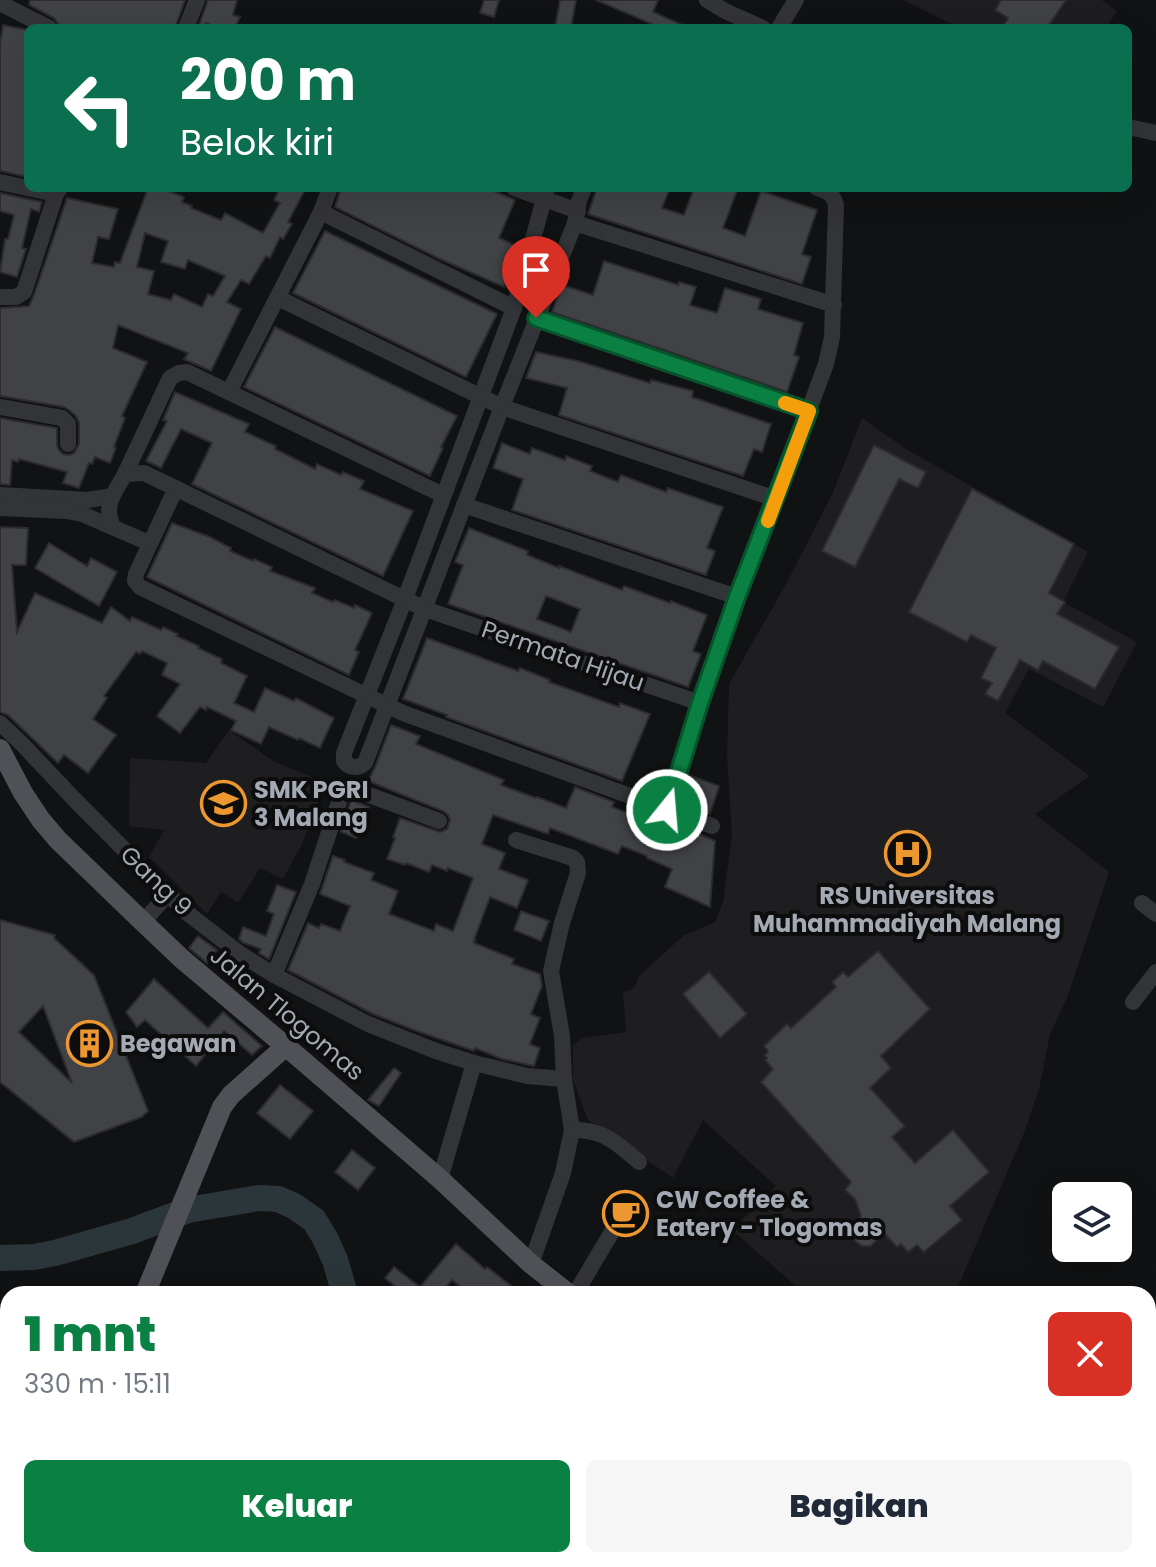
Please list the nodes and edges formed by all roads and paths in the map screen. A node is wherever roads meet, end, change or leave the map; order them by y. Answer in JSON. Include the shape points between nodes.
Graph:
{"nodes":[{"id":1,"x":197,"y":0,"type":"edge"},
{"id":2,"x":707,"y":0,"type":"edge"},
{"id":3,"x":796,"y":0,"type":"edge"},
{"id":4,"x":0,"y":3,"type":"edge"},
{"id":5,"x":41,"y":24,"type":"edge"},
{"id":6,"x":188,"y":24,"type":"edge"},
{"id":7,"x":754,"y":24,"type":"edge"},
{"id":8,"x":781,"y":24,"type":"edge"},
{"id":9,"x":1132,"y":128,"type":"edge"},
{"id":10,"x":1156,"y":133,"type":"edge"},
{"id":11,"x":0,"y":182,"type":"edge"},
{"id":12,"x":24,"y":186,"type":"edge"},
{"id":13,"x":58,"y":192,"type":"edge"},
{"id":14,"x":328,"y":192,"type":"edge"},
{"id":15,"x":583,"y":192,"type":"edge"},
{"id":16,"x":830,"y":192,"type":"edge"},
{"id":17,"x":545,"y":193,"type":"edge"},
{"id":18,"x":321,"y":212,"type":"junction"},
{"id":19,"x":576,"y":217,"type":"junction"},
{"id":20,"x":0,"y":297,"type":"edge"},
{"id":21,"x":278,"y":298,"type":"junction"},
{"id":22,"x":834,"y":305,"type":"junction"},
{"id":23,"x":514,"y":308,"type":"junction"},
{"id":24,"x":536,"y":318,"type":"junction"},
{"id":25,"x":229,"y":392,"type":"junction"},
{"id":26,"x":481,"y":398,"type":"junction"},
{"id":27,"x":0,"y":407,"type":"edge"},
{"id":28,"x":502,"y":407,"type":"junction"},
{"id":29,"x":809,"y":411,"type":"junction"},
{"id":30,"x":68,"y":444,"type":"dead end"},
{"id":31,"x":136,"y":454,"type":"junction"},
{"id":32,"x":144,"y":473,"type":"junction"},
{"id":33,"x":125,"y":474,"type":"junction"},
{"id":34,"x":176,"y":488,"type":"junction"},
{"id":35,"x":0,"y":495,"type":"edge"},
{"id":36,"x":443,"y":495,"type":"junction"},
{"id":37,"x":112,"y":496,"type":"junction"},
{"id":38,"x":776,"y":499,"type":"junction"},
{"id":39,"x":31,"y":503,"type":"junction"},
{"id":40,"x":68,"y":504,"type":"junction"},
{"id":41,"x":464,"y":505,"type":"junction"},
{"id":42,"x":0,"y":508,"type":"edge"},
{"id":43,"x":113,"y":527,"type":"junction"},
{"id":44,"x":149,"y":543,"type":"junction"},
{"id":45,"x":737,"y":597,"type":"junction"},
{"id":46,"x":405,"y":599,"type":"junction"},
{"id":47,"x":425,"y":609,"type":"junction"},
{"id":48,"x":365,"y":697,"type":"junction"},
{"id":49,"x":700,"y":703,"type":"junction"},
{"id":50,"x":386,"y":706,"type":"junction"},
{"id":51,"x":0,"y":723,"type":"edge"},
{"id":52,"x":0,"y":749,"type":"edge"},
{"id":53,"x":667,"y":810,"type":"junction"},
{"id":54,"x":439,"y":821,"type":"dead end"},
{"id":55,"x":712,"y":826,"type":"dead end"},
{"id":56,"x":516,"y":840,"type":"dead end"},
{"id":57,"x":168,"y":894,"type":"junction"},
{"id":58,"x":1142,"y":903,"type":"dead end"},
{"id":59,"x":1156,"y":914,"type":"edge"},
{"id":60,"x":143,"y":922,"type":"junction"},
{"id":61,"x":1156,"y":972,"type":"edge"},
{"id":62,"x":274,"y":975,"type":"junction"},
{"id":63,"x":1133,"y":1002,"type":"dead end"},
{"id":64,"x":286,"y":1046,"type":"junction"},
{"id":65,"x":474,"y":1063,"type":"junction"},
{"id":66,"x":564,"y":1079,"type":"junction"},
{"id":67,"x":572,"y":1130,"type":"junction"},
{"id":68,"x":639,"y":1162,"type":"dead end"},
{"id":69,"x":440,"y":1179,"type":"junction"},
{"id":70,"x":622,"y":1215,"type":"dead end"},
{"id":71,"x":531,"y":1264,"type":"junction"},
{"id":72,"x":148,"y":1286,"type":"edge"},
{"id":73,"x":561,"y":1286,"type":"edge"},
{"id":74,"x":577,"y":1286,"type":"edge"}],
"edges":[{"from":1,"to":6,"type":"street"},
{"from":2,"to":7,"type":"street"},
{"from":3,"to":8,"type":"street"},
{"from":4,"to":5,"type":"street"},
{"from":9,"to":10,"type":"street"},
{"from":11,"to":12,"type":"street"},
{"from":13,"to":20,"type":"street","via":[[24,292]]},
{"from":14,"to":18,"type":"street"},
{"from":15,"to":19,"type":"street"},
{"from":16,"to":22,"type":"street","via":[[836,205]]},
{"from":17,"to":19,"type":"street"},
{"from":17,"to":23,"type":"street"},
{"from":18,"to":21,"type":"street"},
{"from":18,"to":23,"type":"street"},
{"from":19,"to":22,"type":"street"},
{"from":19,"to":24,"type":"street"},
{"from":21,"to":25,"type":"street"},
{"from":21,"to":26,"type":"street"},
{"from":22,"to":29,"type":"street","via":[[826,364]]},
{"from":23,"to":26,"type":"street"},
{"from":24,"to":28,"type":"street"},
{"from":24,"to":29,"type":"street"},
{"from":25,"to":31,"type":"street","via":[[187,372],[170,378]]},
{"from":25,"to":36,"type":"street"},
{"from":26,"to":28,"type":"street"},
{"from":26,"to":36,"type":"street"},
{"from":27,"to":30,"type":"street","via":[[62,418],[68,424]]},
{"from":28,"to":38,"type":"street"},
{"from":28,"to":41,"type":"street"},
{"from":29,"to":38,"type":"street"},
{"from":31,"to":32,"type":"street"},
{"from":31,"to":33,"type":"street"},
{"from":32,"to":33,"type":"street"},
{"from":32,"to":34,"type":"street","name":"Permata Hijau"},
{"from":33,"to":37,"type":"street"},
{"from":34,"to":44,"type":"street"},
{"from":34,"to":46,"type":"street","name":"Permata Hijau"},
{"from":35,"to":39,"type":"street"},
{"from":36,"to":46,"type":"street"},
{"from":37,"to":40,"type":"street"},
{"from":37,"to":43,"type":"street","via":[[108,516]]},
{"from":38,"to":45,"type":"street"},
{"from":39,"to":40,"type":"street"},
{"from":39,"to":42,"type":"street"},
{"from":40,"to":43,"type":"street"},
{"from":41,"to":45,"type":"street"},
{"from":41,"to":47,"type":"street"},
{"from":43,"to":44,"type":"street"},
{"from":44,"to":48,"type":"street","via":[[136,574],[140,587]]},
{"from":45,"to":49,"type":"street"},
{"from":46,"to":47,"type":"street","name":"Permata Hijau"},
{"from":46,"to":48,"type":"street"},
{"from":47,"to":49,"type":"street","name":"Permata Hijau"},
{"from":47,"to":50,"type":"street"},
{"from":48,"to":50,"type":"street"},
{"from":48,"to":50,"type":"street","via":[[344,753],[352,767],[365,763]]},
{"from":49,"to":53,"type":"street"},
{"from":50,"to":53,"type":"street"},
{"from":51,"to":57,"type":"street","name":"Gang 9"},
{"from":52,"to":60,"type":"main road","name":"Jalan Tlogomas","via":[[41,820]]},
{"from":53,"to":55,"type":"street"},
{"from":54,"to":62,"type":"street","via":[[348,787],[343,790]]},
{"from":56,"to":66,"type":"street","via":[[573,858],[579,867],[551,971]]},
{"from":57,"to":60,"type":"street"},
{"from":57,"to":62,"type":"street","name":"Gang 9"},
{"from":58,"to":59,"type":"street"},
{"from":60,"to":64,"type":"main road","name":"Jalan Tlogomas"},
{"from":61,"to":63,"type":"street"},
{"from":62,"to":65,"type":"street","name":"Gang 9","via":[[368,1024]]},
{"from":64,"to":69,"type":"main road","name":"Jalan Tlogomas"},
{"from":64,"to":72,"type":"main road","via":[[231,1095],[218,1115]]},
{"from":65,"to":66,"type":"street","name":"Gang 9"},
{"from":65,"to":69,"type":"street"},
{"from":66,"to":67,"type":"street"},
{"from":67,"to":68,"type":"street","via":[[599,1132]]},
{"from":67,"to":71,"type":"street"},
{"from":69,"to":71,"type":"main road","name":"Jalan Tlogomas"},
{"from":70,"to":74,"type":"street"},
{"from":71,"to":73,"type":"main road","name":"Jalan Tlogomas"}]}
